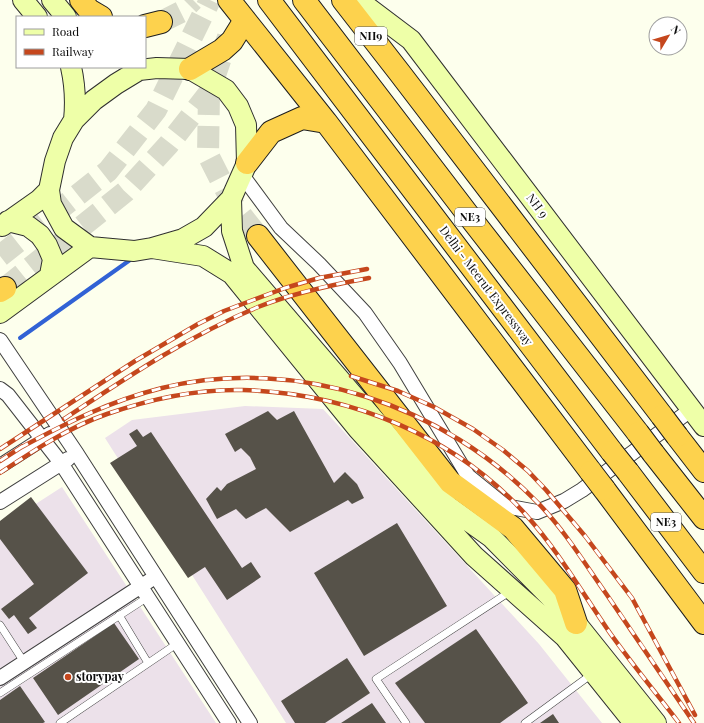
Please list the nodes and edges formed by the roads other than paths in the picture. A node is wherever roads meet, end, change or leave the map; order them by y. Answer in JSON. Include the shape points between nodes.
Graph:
{"nodes":[{"id":1,"x":23,"y":0,"type":"edge"},
{"id":2,"x":52,"y":0,"type":"edge"},
{"id":3,"x":81,"y":0,"type":"edge"},
{"id":4,"x":229,"y":0,"type":"edge"},
{"id":5,"x":269,"y":0,"type":"edge"},
{"id":6,"x":304,"y":0,"type":"edge"},
{"id":7,"x":343,"y":0,"type":"edge"},
{"id":8,"x":358,"y":0,"type":"edge"},
{"id":9,"x":36,"y":16,"type":"edge"},
{"id":10,"x":65,"y":16,"type":"edge"},
{"id":11,"x":99,"y":16,"type":"edge"},
{"id":12,"x":245,"y":20,"type":"junction"},
{"id":13,"x":71,"y":68,"type":"edge"},
{"id":14,"x":135,"y":69,"type":"edge"},
{"id":15,"x":190,"y":69,"type":"junction"},
{"id":16,"x":74,"y":120,"type":"junction"},
{"id":17,"x":326,"y":122,"type":"junction"},
{"id":18,"x":245,"y":169,"type":"junction"},
{"id":19,"x":49,"y":190,"type":"junction"},
{"id":20,"x":231,"y":199,"type":"junction"},
{"id":21,"x":4,"y":224,"type":"edge"},
{"id":22,"x":258,"y":236,"type":"tunnel mouth"},
{"id":23,"x":90,"y":247,"type":"junction"},
{"id":24,"x":152,"y":248,"type":"junction"},
{"id":25,"x":50,"y":275,"type":"junction"},
{"id":26,"x":0,"y":312,"type":"edge"},
{"id":27,"x":0,"y":340,"type":"edge"},
{"id":28,"x":0,"y":390,"type":"edge"},
{"id":29,"x":692,"y":409,"type":"junction"},
{"id":30,"x":704,"y":426,"type":"edge"},
{"id":31,"x":59,"y":428,"type":"junction"},
{"id":32,"x":42,"y":439,"type":"junction"},
{"id":33,"x":77,"y":454,"type":"junction"},
{"id":34,"x":61,"y":463,"type":"junction"},
{"id":35,"x":0,"y":466,"type":"edge"},
{"id":36,"x":704,"y":471,"type":"edge"},
{"id":37,"x":0,"y":502,"type":"edge"},
{"id":38,"x":704,"y":518,"type":"edge"},
{"id":39,"x":704,"y":572,"type":"edge"},
{"id":40,"x":156,"y":577,"type":"junction"},
{"id":41,"x":513,"y":590,"type":"junction"},
{"id":42,"x":144,"y":591,"type":"junction"},
{"id":43,"x":119,"y":615,"type":"junction"},
{"id":44,"x":704,"y":623,"type":"edge"},
{"id":45,"x":0,"y":624,"type":"edge"},
{"id":46,"x":576,"y":624,"type":"junction"},
{"id":47,"x":178,"y":643,"type":"junction"},
{"id":48,"x":24,"y":662,"type":"junction"},
{"id":49,"x":148,"y":663,"type":"junction"},
{"id":50,"x":594,"y":673,"type":"junction"},
{"id":51,"x":0,"y":678,"type":"edge"},
{"id":52,"x":0,"y":693,"type":"edge"},
{"id":53,"x":60,"y":723,"type":"edge"},
{"id":54,"x":229,"y":723,"type":"edge"},
{"id":55,"x":250,"y":723,"type":"edge"},
{"id":56,"x":406,"y":723,"type":"edge"},
{"id":57,"x":525,"y":723,"type":"edge"},
{"id":58,"x":634,"y":723,"type":"edge"},
{"id":59,"x":656,"y":723,"type":"edge"}],
"edges":[{"from":1,"to":9,"type":"street"},
{"from":2,"to":10,"type":"street"},
{"from":3,"to":11,"type":"highway","via":[[89,10]]},
{"from":4,"to":12,"type":"highway"},
{"from":5,"to":39,"type":"highway","name":"Delhi - Meerut Expressway","number":"NE3","bridge":true},
{"from":6,"to":38,"type":"highway","number":"NE3","bridge":true},
{"from":7,"to":36,"type":"highway","number":"NH9","bridge":true},
{"from":8,"to":29,"type":"street","name":"NH 9","via":[[411,40]]},
{"from":12,"to":15,"type":"highway","via":[[232,41],[222,50]]},
{"from":12,"to":17,"type":"highway"},
{"from":13,"to":16,"type":"street","via":[[76,102]]},
{"from":14,"to":15,"type":"street"},
{"from":14,"to":16,"type":"street","via":[[94,100]]},
{"from":15,"to":18,"type":"street","via":[[226,90],[238,106],[246,124]]},
{"from":16,"to":19,"type":"street","via":[[63,138]]},
{"from":17,"to":18,"type":"highway","via":[[302,118],[271,132]]},
{"from":17,"to":44,"type":"highway","bridge":true},
{"from":18,"to":20,"type":"street"},
{"from":18,"to":29,"type":"street","via":[[281,228],[365,313],[400,363],[468,476],[505,506],[537,512],[564,500],[582,490]]},
{"from":19,"to":21,"type":"street"},
{"from":19,"to":23,"type":"street","via":[[51,204],[64,228]]},
{"from":20,"to":24,"type":"street","via":[[204,227],[183,239]]},
{"from":20,"to":46,"type":"street","via":[[232,231],[244,268],[449,507],[491,538]]},
{"from":21,"to":25,"type":"street","via":[[28,226],[40,235],[53,259]]},
{"from":22,"to":46,"type":"highway","via":[[450,482],[513,528],[566,590]]},
{"from":23,"to":24,"type":"street","via":[[134,251]]},
{"from":23,"to":25,"type":"street"},
{"from":24,"to":41,"type":"street","via":[[203,256],[232,274],[358,429],[474,556]]},
{"from":25,"to":26,"type":"street"},
{"from":27,"to":31,"type":"street"},
{"from":28,"to":32,"type":"street","via":[[8,395]]},
{"from":29,"to":30,"type":"street","name":"NH 9"},
{"from":31,"to":32,"type":"street"},
{"from":31,"to":33,"type":"street"},
{"from":32,"to":34,"type":"street"},
{"from":32,"to":35,"type":"street"},
{"from":33,"to":34,"type":"street"},
{"from":33,"to":40,"type":"street"},
{"from":34,"to":37,"type":"street"},
{"from":34,"to":42,"type":"street"},
{"from":40,"to":42,"type":"street"},
{"from":40,"to":55,"type":"street"},
{"from":41,"to":50,"type":"street","via":[[565,637]]},
{"from":41,"to":56,"type":"lane","via":[[376,679]]},
{"from":42,"to":43,"type":"lane"},
{"from":42,"to":47,"type":"street"},
{"from":42,"to":48,"type":"street"},
{"from":43,"to":49,"type":"lane"},
{"from":43,"to":52,"type":"lane"},
{"from":45,"to":48,"type":"lane"},
{"from":46,"to":59,"type":"street"},
{"from":47,"to":49,"type":"lane"},
{"from":47,"to":54,"type":"street"},
{"from":48,"to":51,"type":"street"},
{"from":49,"to":53,"type":"lane"},
{"from":50,"to":57,"type":"lane"},
{"from":50,"to":58,"type":"street"}]}
